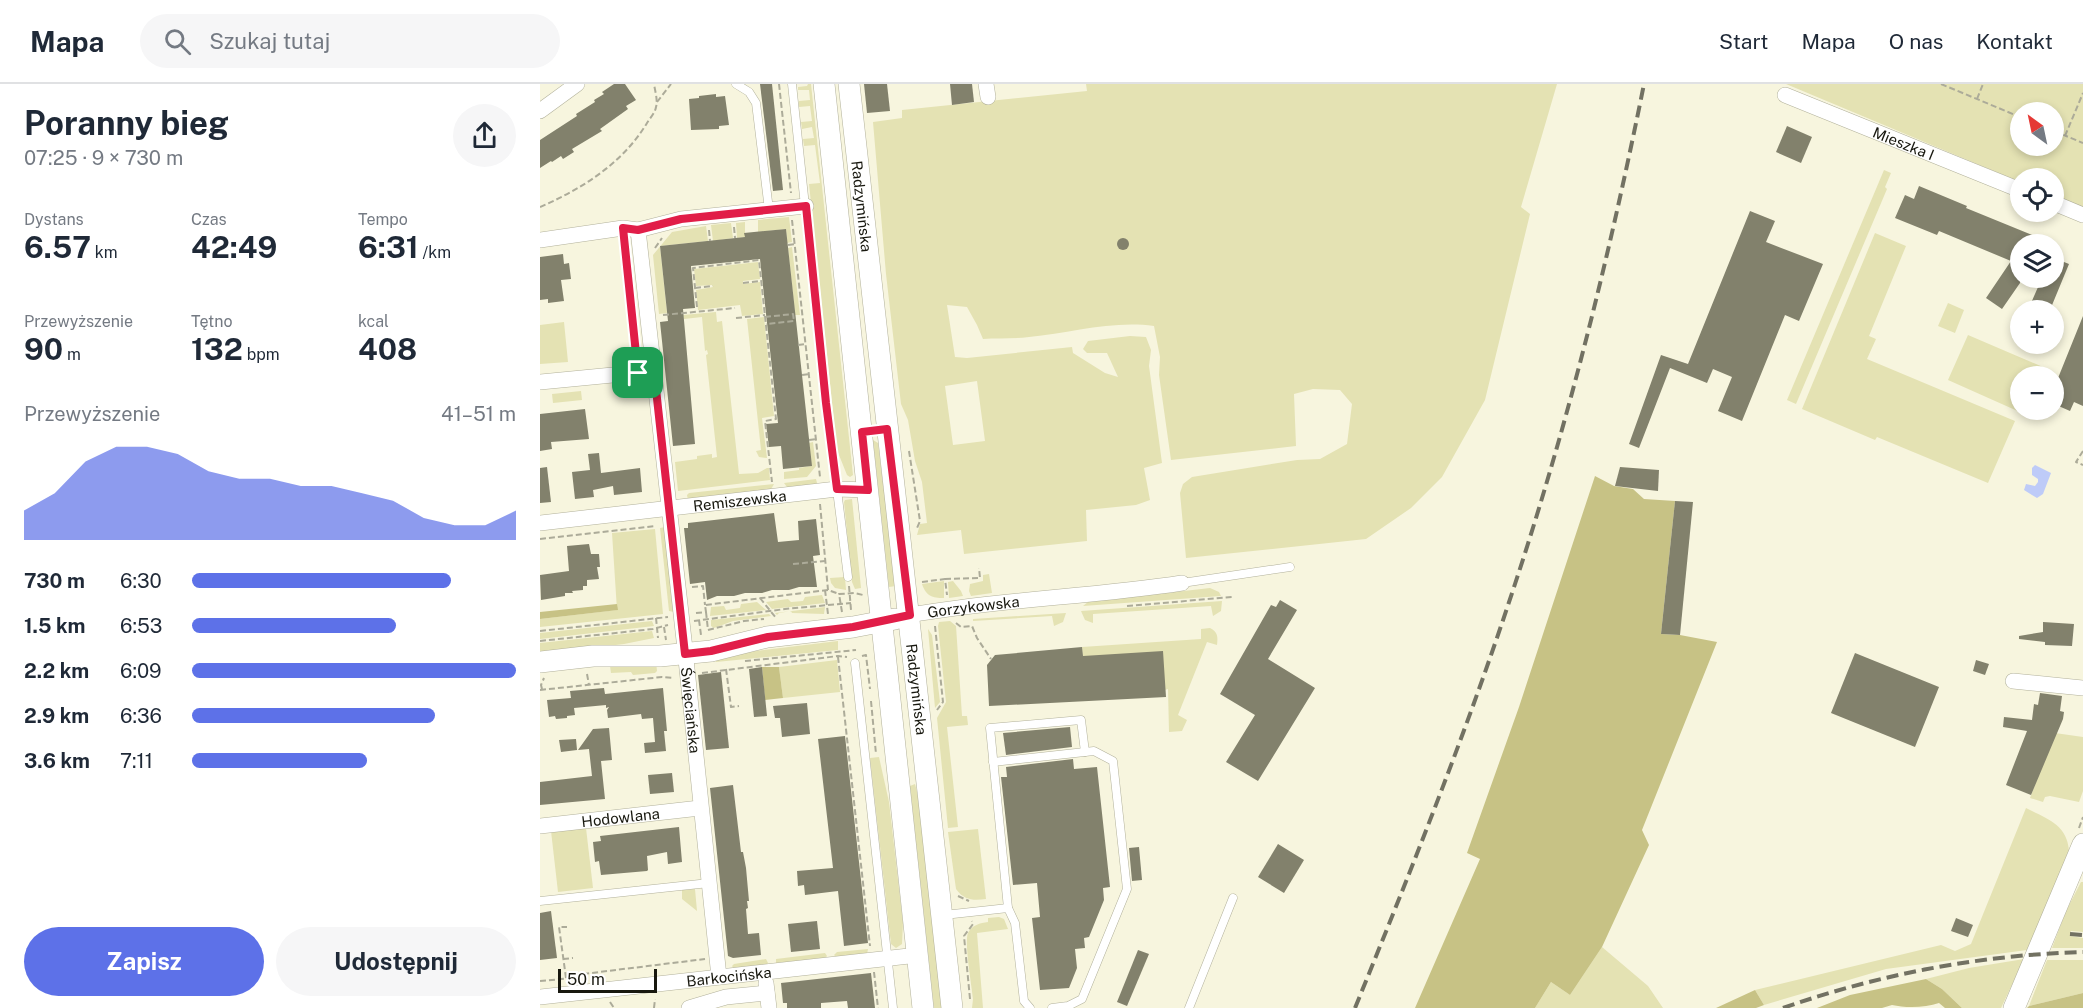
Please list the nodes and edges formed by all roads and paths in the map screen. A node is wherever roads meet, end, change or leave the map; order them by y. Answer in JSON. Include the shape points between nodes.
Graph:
{"nodes":[{"id":1,"x":577,"y":84,"type":"edge"},
{"id":2,"x":654,"y":84,"type":"edge"},
{"id":3,"x":671,"y":84,"type":"edge"},
{"id":4,"x":736,"y":84,"type":"edge"},
{"id":5,"x":778,"y":84,"type":"edge"},
{"id":6,"x":792,"y":84,"type":"edge"},
{"id":7,"x":824,"y":84,"type":"edge"},
{"id":8,"x":849,"y":84,"type":"edge"},
{"id":9,"x":1941,"y":84,"type":"edge"},
{"id":10,"x":1983,"y":84,"type":"edge"},
{"id":11,"x":2083,"y":93,"type":"edge"},
{"id":12,"x":1785,"y":95,"type":"dead end"},
{"id":13,"x":1977,"y":99,"type":"junction"},
{"id":14,"x":657,"y":102,"type":"junction"},
{"id":15,"x":540,"y":111,"type":"edge"},
{"id":16,"x":2010,"y":113,"type":"edge"},
{"id":17,"x":2065,"y":136,"type":"joint"},
{"id":18,"x":2083,"y":143,"type":"edge"},
{"id":19,"x":2010,"y":186,"type":"edge"},
{"id":20,"x":540,"y":207,"type":"edge"},
{"id":21,"x":799,"y":207,"type":"junction"},
{"id":22,"x":2064,"y":208,"type":"edge"},
{"id":23,"x":769,"y":210,"type":"junction"},
{"id":24,"x":2083,"y":215,"type":"edge"},
{"id":25,"x":733,"y":221,"type":"dead end"},
{"id":26,"x":708,"y":224,"type":"dead end"},
{"id":27,"x":638,"y":230,"type":"junction"},
{"id":28,"x":663,"y":237,"type":"dead end"},
{"id":29,"x":735,"y":238,"type":"dead end"},
{"id":30,"x":540,"y":240,"type":"edge"},
{"id":31,"x":710,"y":241,"type":"dead end"},
{"id":32,"x":795,"y":244,"type":"junction"},
{"id":33,"x":788,"y":245,"type":"dead end"},
{"id":34,"x":650,"y":253,"type":"dead end"},
{"id":35,"x":626,"y":263,"type":"dead end"},
{"id":36,"x":761,"y":281,"type":"junction"},
{"id":37,"x":743,"y":283,"type":"dead end"},
{"id":38,"x":713,"y":286,"type":"dead end"},
{"id":39,"x":695,"y":288,"type":"junction"},
{"id":40,"x":697,"y":307,"type":"dead end"},
{"id":41,"x":735,"y":308,"type":"dead end"},
{"id":42,"x":667,"y":315,"type":"dead end"},
{"id":43,"x":765,"y":316,"type":"junction"},
{"id":44,"x":736,"y":318,"type":"dead end"},
{"id":45,"x":766,"y":324,"type":"junction"},
{"id":46,"x":806,"y":344,"type":"junction"},
{"id":47,"x":798,"y":345,"type":"dead end"},
{"id":48,"x":654,"y":371,"type":"junction"},
{"id":49,"x":638,"y":373,"type":"junction"},
{"id":50,"x":809,"y":374,"type":"junction"},
{"id":51,"x":802,"y":375,"type":"dead end"},
{"id":52,"x":540,"y":382,"type":"edge"},
{"id":53,"x":887,"y":429,"type":"junction"},
{"id":54,"x":862,"y":432,"type":"junction"},
{"id":55,"x":816,"y":439,"type":"junction"},
{"id":56,"x":809,"y":440,"type":"dead end"},
{"id":57,"x":2083,"y":451,"type":"edge"},
{"id":58,"x":2083,"y":465,"type":"edge"},
{"id":59,"x":772,"y":482,"type":"dead end"},
{"id":60,"x":837,"y":489,"type":"junction"},
{"id":61,"x":822,"y":490,"type":"junction"},
{"id":62,"x":868,"y":490,"type":"junction"},
{"id":63,"x":669,"y":516,"type":"junction"},
{"id":64,"x":540,"y":523,"type":"edge"},
{"id":65,"x":540,"y":539,"type":"edge"},
{"id":66,"x":825,"y":561,"type":"junction"},
{"id":67,"x":793,"y":564,"type":"dead end"},
{"id":68,"x":979,"y":567,"type":"dead end"},
{"id":69,"x":1290,"y":567,"type":"dead end"},
{"id":70,"x":848,"y":577,"type":"dead end"},
{"id":71,"x":945,"y":579,"type":"junction"},
{"id":72,"x":920,"y":582,"type":"dead end"},
{"id":73,"x":1182,"y":583,"type":"joint"},
{"id":74,"x":687,"y":588,"type":"dead end"},
{"id":75,"x":827,"y":590,"type":"junction"},
{"id":76,"x":839,"y":594,"type":"junction"},
{"id":77,"x":863,"y":595,"type":"dead end"},
{"id":78,"x":1232,"y":597,"type":"dead end"},
{"id":79,"x":760,"y":598,"type":"junction"},
{"id":80,"x":948,"y":601,"type":"dead end"},
{"id":81,"x":850,"y":603,"type":"dead end"},
{"id":82,"x":841,"y":604,"type":"junction"},
{"id":83,"x":705,"y":605,"type":"junction"},
{"id":84,"x":827,"y":605,"type":"junction"},
{"id":85,"x":1119,"y":606,"type":"dead end"},
{"id":86,"x":706,"y":612,"type":"junction"},
{"id":87,"x":771,"y":612,"type":"junction"},
{"id":88,"x":690,"y":614,"type":"dead end"},
{"id":89,"x":910,"y":615,"type":"junction"},
{"id":90,"x":842,"y":616,"type":"dead end"},
{"id":91,"x":829,"y":617,"type":"dead end"},
{"id":92,"x":972,"y":618,"type":"dead end"},
{"id":93,"x":707,"y":619,"type":"junction"},
{"id":94,"x":961,"y":619,"type":"dead end"},
{"id":95,"x":699,"y":620,"type":"junction"},
{"id":96,"x":744,"y":621,"type":"dead end"},
{"id":97,"x":882,"y":621,"type":"junction"},
{"id":98,"x":935,"y":621,"type":"dead end"},
{"id":99,"x":664,"y":626,"type":"junction"},
{"id":100,"x":972,"y":626,"type":"junction"},
{"id":101,"x":772,"y":627,"type":"junction"},
{"id":102,"x":657,"y":628,"type":"junction"},
{"id":103,"x":540,"y":631,"type":"edge"},
{"id":104,"x":682,"y":635,"type":"junction"},
{"id":105,"x":658,"y":638,"type":"dead end"},
{"id":106,"x":540,"y":641,"type":"edge"},
{"id":107,"x":845,"y":645,"type":"dead end"},
{"id":108,"x":856,"y":650,"type":"dead end"},
{"id":109,"x":845,"y":651,"type":"junction"},
{"id":110,"x":838,"y":656,"type":"junction"},
{"id":111,"x":846,"y":656,"type":"junction"},
{"id":112,"x":991,"y":659,"type":"dead end"},
{"id":113,"x":745,"y":661,"type":"dead end"},
{"id":114,"x":590,"y":662,"type":"junction"},
{"id":115,"x":855,"y":663,"type":"dead end"},
{"id":116,"x":543,"y":667,"type":"edge"},
{"id":117,"x":726,"y":669,"type":"junction"},
{"id":118,"x":694,"y":674,"type":"dead end"},
{"id":119,"x":682,"y":677,"type":"dead end"},
{"id":120,"x":2013,"y":681,"type":"dead end"},
{"id":121,"x":560,"y":682,"type":"dead end"},
{"id":122,"x":589,"y":684,"type":"junction"},
{"id":123,"x":561,"y":687,"type":"junction"},
{"id":124,"x":2083,"y":687,"type":"edge"},
{"id":125,"x":541,"y":689,"type":"edge"},
{"id":126,"x":739,"y":706,"type":"dead end"},
{"id":127,"x":934,"y":715,"type":"dead end"},
{"id":128,"x":1085,"y":752,"type":"junction"},
{"id":129,"x":864,"y":755,"type":"junction"},
{"id":130,"x":993,"y":762,"type":"junction"},
{"id":131,"x":700,"y":808,"type":"junction"},
{"id":132,"x":540,"y":826,"type":"edge"},
{"id":133,"x":2083,"y":844,"type":"edge"},
{"id":134,"x":709,"y":883,"type":"junction"},
{"id":135,"x":1233,"y":898,"type":"dead end"},
{"id":136,"x":540,"y":901,"type":"edge"},
{"id":137,"x":1008,"y":908,"type":"junction"},
{"id":138,"x":942,"y":915,"type":"junction"},
{"id":139,"x":567,"y":927,"type":"dead end"},
{"id":140,"x":918,"y":955,"type":"junction"},
{"id":141,"x":573,"y":958,"type":"dead end"},
{"id":142,"x":887,"y":958,"type":"junction"},
{"id":143,"x":563,"y":959,"type":"junction"},
{"id":144,"x":871,"y":959,"type":"junction"},
{"id":145,"x":718,"y":969,"type":"junction"},
{"id":146,"x":765,"y":972,"type":"junction"},
{"id":147,"x":566,"y":978,"type":"junction"},
{"id":148,"x":540,"y":981,"type":"edge"},
{"id":149,"x":540,"y":997,"type":"edge"},
{"id":150,"x":768,"y":1000,"type":"edge"},
{"id":151,"x":559,"y":1002,"type":"edge"},
{"id":152,"x":689,"y":1008,"type":"edge"},
{"id":153,"x":878,"y":1008,"type":"edge"},
{"id":154,"x":893,"y":1008,"type":"edge"},
{"id":155,"x":923,"y":1008,"type":"edge"},
{"id":156,"x":952,"y":1008,"type":"edge"},
{"id":157,"x":1030,"y":1008,"type":"edge"},
{"id":158,"x":1052,"y":1008,"type":"edge"},
{"id":159,"x":1189,"y":1008,"type":"edge"},
{"id":160,"x":2014,"y":1008,"type":"edge"}],
"edges":[{"from":1,"to":15,"type":"street"},
{"from":2,"to":14,"type":"path"},
{"from":3,"to":14,"type":"path"},
{"from":4,"to":23,"type":"lane","via":[[749,92],[756,103]]},
{"from":5,"to":21,"type":"path"},
{"from":6,"to":21,"type":"lane"},
{"from":7,"to":54,"type":"main road","name":"Radzymińska"},
{"from":8,"to":53,"type":"main road","name":"Radzymińska"},
{"from":9,"to":13,"type":"path"},
{"from":10,"to":13,"type":"path"},
{"from":11,"to":17,"type":"path"},
{"from":12,"to":19,"type":"street","name":"Mieszka I"},
{"from":13,"to":16,"type":"path"},
{"from":14,"to":20,"type":"path","via":[[642,132],[603,172],[566,196]]},
{"from":17,"to":18,"type":"path"},
{"from":21,"to":23,"type":"street"},
{"from":21,"to":32,"type":"path"},
{"from":21,"to":60,"type":"lane"},
{"from":22,"to":24,"type":"street"},
{"from":23,"to":27,"type":"street","via":[[681,219]]},
{"from":25,"to":29,"type":"path"},
{"from":26,"to":31,"type":"path"},
{"from":27,"to":30,"type":"street","via":[[623,228]]},
{"from":27,"to":48,"type":"street","name":"Święciańska"},
{"from":28,"to":34,"type":"path"},
{"from":32,"to":33,"type":"path"},
{"from":32,"to":46,"type":"path"},
{"from":35,"to":49,"type":"path"},
{"from":36,"to":37,"type":"path"},
{"from":36,"to":39,"type":"path","via":[[759,260],[693,268]]},
{"from":36,"to":43,"type":"path"},
{"from":38,"to":39,"type":"path"},
{"from":39,"to":40,"type":"path"},
{"from":41,"to":42,"type":"path"},
{"from":43,"to":44,"type":"path"},
{"from":43,"to":45,"type":"path"},
{"from":43,"to":45,"type":"path","via":[[793,314],[794,318]]},
{"from":45,"to":59,"type":"path","via":[[776,419],[765,420]]},
{"from":46,"to":47,"type":"path"},
{"from":46,"to":50,"type":"path"},
{"from":48,"to":49,"type":"street"},
{"from":48,"to":63,"type":"street","name":"Święciańska"},
{"from":49,"to":52,"type":"street"},
{"from":50,"to":51,"type":"path"},
{"from":50,"to":55,"type":"path"},
{"from":53,"to":54,"type":"main road"},
{"from":53,"to":89,"type":"main road","name":"Radzymińska"},
{"from":54,"to":62,"type":"main road","name":"Radzymińska"},
{"from":55,"to":56,"type":"path"},
{"from":55,"to":61,"type":"path"},
{"from":57,"to":58,"type":"path","via":[[2076,462]]},
{"from":60,"to":61,"type":"street","name":"Remiszewska"},
{"from":60,"to":62,"type":"street","name":"Remiszewska"},
{"from":60,"to":70,"type":"lane"},
{"from":61,"to":63,"type":"street","name":"Remiszewska"},
{"from":61,"to":66,"type":"path","via":[[819,508]]},
{"from":62,"to":97,"type":"main road","name":"Radzymińska"},
{"from":63,"to":64,"type":"street","name":"Remiszewska"},
{"from":63,"to":65,"type":"path"},
{"from":63,"to":104,"type":"street","name":"Święciańska"},
{"from":66,"to":67,"type":"path"},
{"from":66,"to":75,"type":"path"},
{"from":68,"to":71,"type":"path","via":[[980,578]]},
{"from":69,"to":73,"type":"lane"},
{"from":71,"to":72,"type":"path"},
{"from":71,"to":80,"type":"path"},
{"from":73,"to":89,"type":"street","name":"Gorzykowska"},
{"from":74,"to":83,"type":"path","via":[[703,586]]},
{"from":75,"to":76,"type":"path"},
{"from":75,"to":79,"type":"path"},
{"from":75,"to":84,"type":"path"},
{"from":76,"to":77,"type":"path"},
{"from":76,"to":82,"type":"path"},
{"from":78,"to":85,"type":"path"},
{"from":79,"to":83,"type":"path"},
{"from":79,"to":87,"type":"path"},
{"from":81,"to":82,"type":"path"},
{"from":82,"to":84,"type":"path"},
{"from":82,"to":90,"type":"path"},
{"from":83,"to":86,"type":"path"},
{"from":84,"to":87,"type":"path"},
{"from":84,"to":91,"type":"path"},
{"from":86,"to":88,"type":"path"},
{"from":86,"to":93,"type":"path"},
{"from":87,"to":93,"type":"path"},
{"from":87,"to":101,"type":"path"},
{"from":89,"to":97,"type":"main road","name":"Gorzykowska"},
{"from":89,"to":138,"type":"main road","name":"Radzymińska"},
{"from":92,"to":100,"type":"path"},
{"from":93,"to":95,"type":"path"},
{"from":93,"to":96,"type":"path","via":[[709,632]]},
{"from":94,"to":100,"type":"path","via":[[951,620],[961,627]]},
{"from":95,"to":104,"type":"path"},
{"from":95,"to":104,"type":"path"},
{"from":97,"to":101,"type":"main road","name":"Gorzykowska","via":[[853,627]]},
{"from":97,"to":140,"type":"main road","name":"Radzymińska"},
{"from":98,"to":127,"type":"path","via":[[944,702]]},
{"from":99,"to":102,"type":"path"},
{"from":99,"to":104,"type":"path"},
{"from":99,"to":104,"type":"path"},
{"from":100,"to":112,"type":"path"},
{"from":101,"to":104,"type":"main road","name":"Gorzykowska","via":[[711,651]]},
{"from":102,"to":103,"type":"path","via":[[656,618]]},
{"from":102,"to":105,"type":"path"},
{"from":102,"to":106,"type":"path"},
{"from":104,"to":114,"type":"main road","name":"Gorzykowska"},
{"from":104,"to":131,"type":"street","name":"Święciańska"},
{"from":107,"to":109,"type":"path"},
{"from":108,"to":109,"type":"path"},
{"from":109,"to":111,"type":"path"},
{"from":109,"to":113,"type":"path"},
{"from":110,"to":111,"type":"path"},
{"from":110,"to":117,"type":"path"},
{"from":110,"to":144,"type":"path"},
{"from":111,"to":129,"type":"path","via":[[866,655],[877,754]]},
{"from":114,"to":116,"type":"main road","name":"Gorzykowska"},
{"from":114,"to":122,"type":"path"},
{"from":115,"to":129,"type":"lane"},
{"from":116,"to":125,"type":"path"},
{"from":117,"to":118,"type":"path"},
{"from":117,"to":126,"type":"path","via":[[731,707]]},
{"from":119,"to":122,"type":"path"},
{"from":120,"to":124,"type":"street"},
{"from":121,"to":123,"type":"path"},
{"from":122,"to":123,"type":"path"},
{"from":123,"to":125,"type":"path"},
{"from":128,"to":130,"type":"lane"},
{"from":128,"to":130,"type":"lane","via":[[1081,720],[990,728]]},
{"from":128,"to":158,"type":"lane","via":[[1094,751],[1113,761],[1127,889],[1082,999]]},
{"from":129,"to":142,"type":"lane"},
{"from":130,"to":137,"type":"lane"},
{"from":131,"to":132,"type":"street","name":"Hodowlana"},
{"from":131,"to":134,"type":"street","name":"Święciańska"},
{"from":133,"to":160,"type":"main road"},
{"from":134,"to":136,"type":"lane"},
{"from":134,"to":145,"type":"street","name":"Święciańska"},
{"from":135,"to":159,"type":"lane"},
{"from":137,"to":138,"type":"lane"},
{"from":137,"to":157,"type":"lane","via":[[1015,923],[1024,1001]]},
{"from":138,"to":156,"type":"main road","name":"Radzymińska"},
{"from":139,"to":143,"type":"path","via":[[560,927]]},
{"from":140,"to":142,"type":"street","name":"Barkocińska"},
{"from":140,"to":155,"type":"main road","name":"Radzymińska"},
{"from":141,"to":143,"type":"path"},
{"from":142,"to":144,"type":"street","name":"Barkocińska"},
{"from":142,"to":154,"type":"lane"},
{"from":143,"to":147,"type":"path"},
{"from":144,"to":146,"type":"street","name":"Barkocińska"},
{"from":144,"to":153,"type":"path"},
{"from":145,"to":146,"type":"street","name":"Barkocińska"},
{"from":145,"to":147,"type":"path","via":[[705,960]]},
{"from":145,"to":151,"type":"street","name":"Barkocińska"},
{"from":146,"to":150,"type":"street"},
{"from":147,"to":148,"type":"path"},
{"from":149,"to":151,"type":"street","name":"Barkocińska"},
{"from":150,"to":152,"type":"street","via":[[726,997]]}]}
